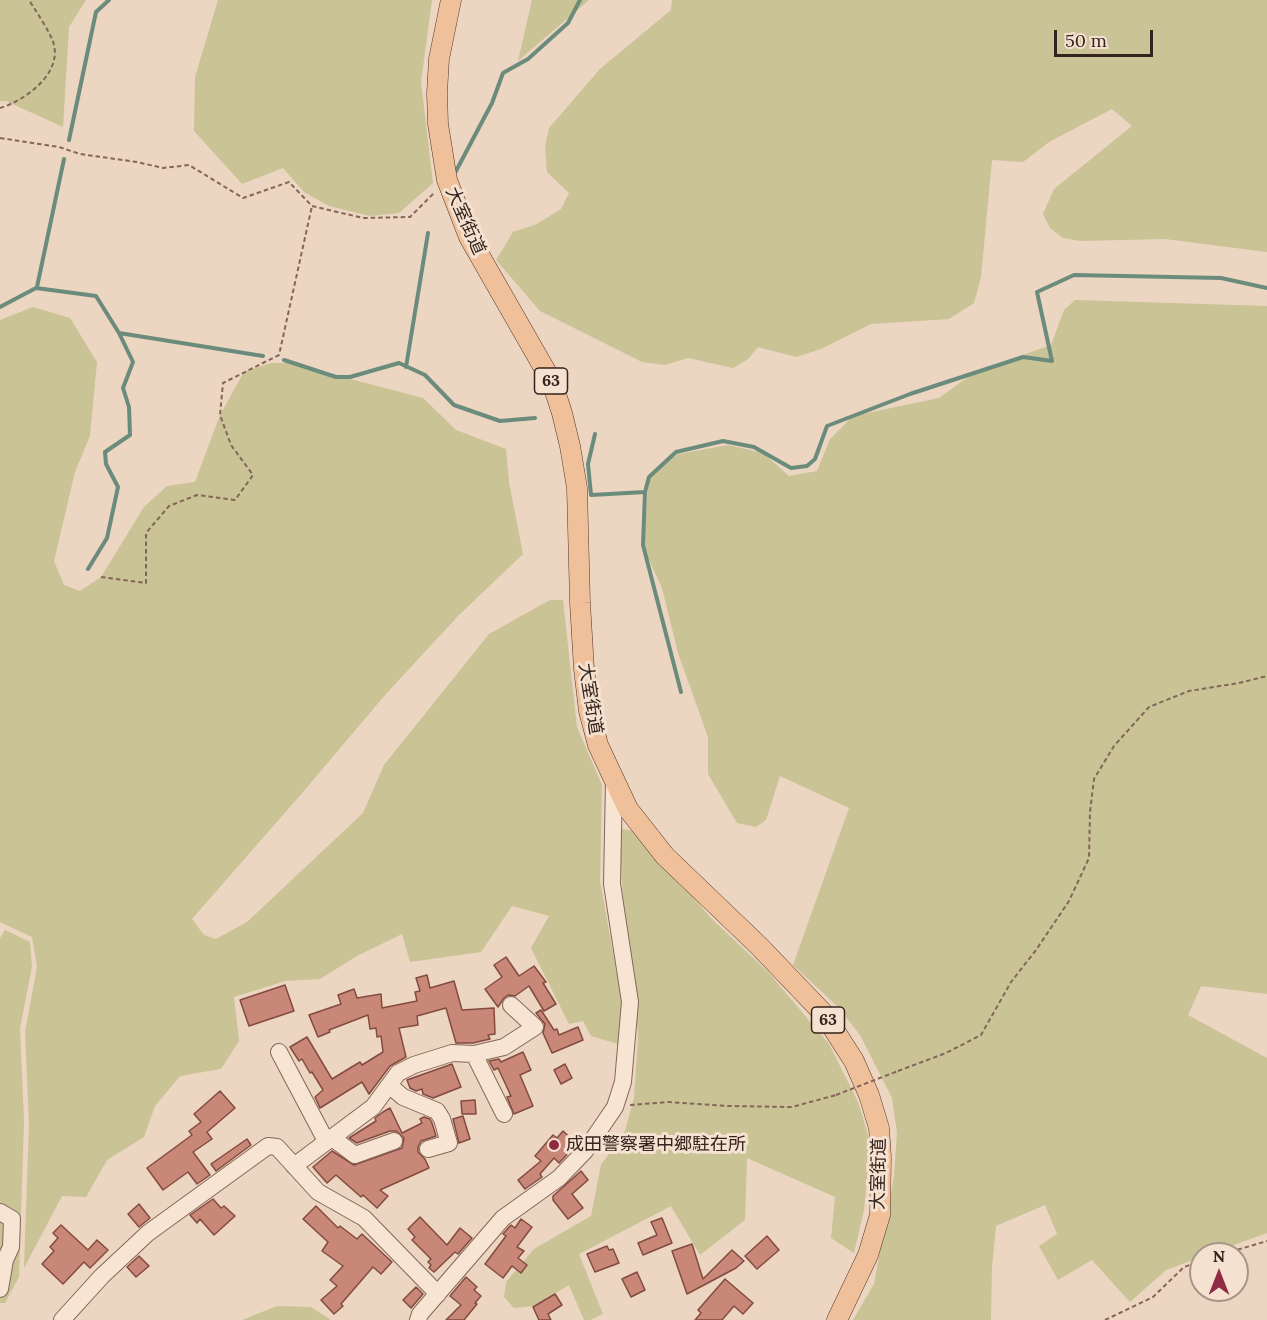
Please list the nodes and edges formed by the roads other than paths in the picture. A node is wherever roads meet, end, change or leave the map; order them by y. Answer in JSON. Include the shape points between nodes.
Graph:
{"nodes":[{"id":1,"x":451,"y":0,"type":"edge"},
{"id":2,"x":614,"y":781,"type":"junction"},
{"id":3,"x":511,"y":1005,"type":"dead end"},
{"id":4,"x":279,"y":1052,"type":"dead end"},
{"id":5,"x":474,"y":1054,"type":"junction"},
{"id":6,"x":389,"y":1085,"type":"junction"},
{"id":7,"x":504,"y":1114,"type":"dead end"},
{"id":8,"x":328,"y":1139,"type":"junction"},
{"id":9,"x":394,"y":1141,"type":"dead end"},
{"id":10,"x":428,"y":1149,"type":"dead end"},
{"id":11,"x":294,"y":1166,"type":"junction"},
{"id":12,"x":0,"y":1212,"type":"edge"},
{"id":13,"x":3,"y":1257,"type":"edge"},
{"id":14,"x":0,"y":1289,"type":"edge"},
{"id":15,"x":438,"y":1294,"type":"junction"},
{"id":16,"x":62,"y":1320,"type":"edge"},
{"id":17,"x":418,"y":1320,"type":"edge"},
{"id":18,"x":837,"y":1320,"type":"edge"}],
"edges":[{"from":1,"to":2,"type":"main road","name":"大室街道","number":"63","via":[[439,59],[437,93],[447,180],[470,237],[552,382],[562,413],[577,488],[580,603],[589,711]]},
{"from":2,"to":15,"type":"street","via":[[612,884],[630,1002],[623,1082],[615,1107],[585,1151],[559,1178],[503,1218]]},
{"from":2,"to":18,"type":"main road","name":"大室街道","number":"63","via":[[628,809],[665,856],[824,1014],[854,1061],[869,1095],[879,1128],[880,1215],[868,1255]]},
{"from":3,"to":5,"type":"street","via":[[535,1027],[504,1047]]},
{"from":4,"to":8,"type":"street"},
{"from":5,"to":6,"type":"street","via":[[452,1053],[414,1065],[398,1073]]},
{"from":5,"to":7,"type":"street"},
{"from":6,"to":8,"type":"street","via":[[373,1107]]},
{"from":6,"to":10,"type":"street","via":[[403,1097],[437,1111],[442,1119],[449,1143]]},
{"from":8,"to":9,"type":"street","via":[[355,1155]]},
{"from":8,"to":11,"type":"street"},
{"from":11,"to":15,"type":"street","via":[[318,1192],[364,1218]]},
{"from":11,"to":16,"type":"street","via":[[277,1147],[268,1146],[148,1233]]},
{"from":12,"to":13,"type":"street","via":[[12,1219],[11,1247]]},
{"from":13,"to":14,"type":"street"},
{"from":15,"to":17,"type":"street"}]}
